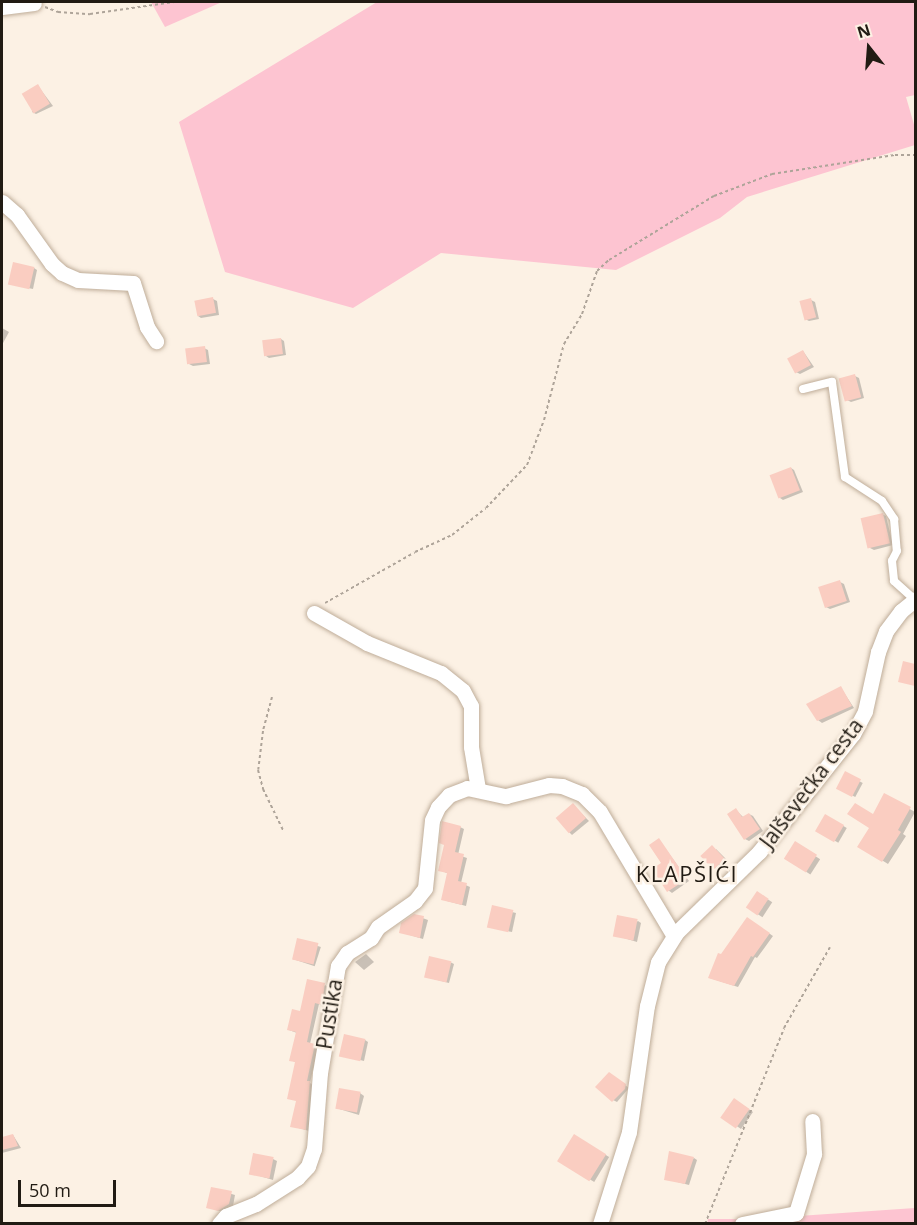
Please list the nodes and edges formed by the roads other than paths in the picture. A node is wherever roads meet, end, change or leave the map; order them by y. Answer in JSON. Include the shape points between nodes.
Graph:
{"nodes":[{"id":1,"x":34,"y":3,"type":"road end"},
{"id":2,"x":2,"y":7,"type":"edge"},
{"id":3,"x":2,"y":202,"type":"edge"},
{"id":4,"x":156,"y":341,"type":"dead end"},
{"id":5,"x":802,"y":389,"type":"dead end"},
{"id":6,"x":915,"y":599,"type":"edge"},
{"id":7,"x":314,"y":613,"type":"road end"},
{"id":8,"x":478,"y":789,"type":"junction"},
{"id":9,"x":674,"y":936,"type":"junction"},
{"id":10,"x":812,"y":1121,"type":"dead end"},
{"id":11,"x":219,"y":1224,"type":"edge"},
{"id":12,"x":600,"y":1224,"type":"edge"},
{"id":13,"x":742,"y":1224,"type":"edge"}],
"edges":[{"from":1,"to":2,"type":"street"},
{"from":3,"to":4,"type":"street","via":[[17,215],[51,264],[62,273],[78,280],[133,284],[147,327]]},
{"from":5,"to":6,"type":"lane","via":[[832,382],[845,477],[882,501],[894,519],[894,581]]},
{"from":6,"to":9,"type":"street","name":"Jalševečka cesta","via":[[886,631],[865,711],[853,734],[759,852]]},
{"from":7,"to":8,"type":"street","via":[[367,643],[441,673],[464,691],[471,706],[471,747]]},
{"from":8,"to":9,"type":"street","name":"Pustika","via":[[506,795],[549,785],[582,794],[600,812]]},
{"from":8,"to":11,"type":"street","name":"Pustika","via":[[459,790],[438,807],[432,820],[426,882],[420,895],[384,922],[371,938],[347,953],[338,966],[320,1073],[314,1149],[308,1166],[297,1178],[256,1204],[226,1216]]},
{"from":9,"to":12,"type":"street","name":"Jalševečka cesta","via":[[651,983],[629,1132]]},
{"from":10,"to":13,"type":"street","via":[[814,1154],[796,1213]]}]}
